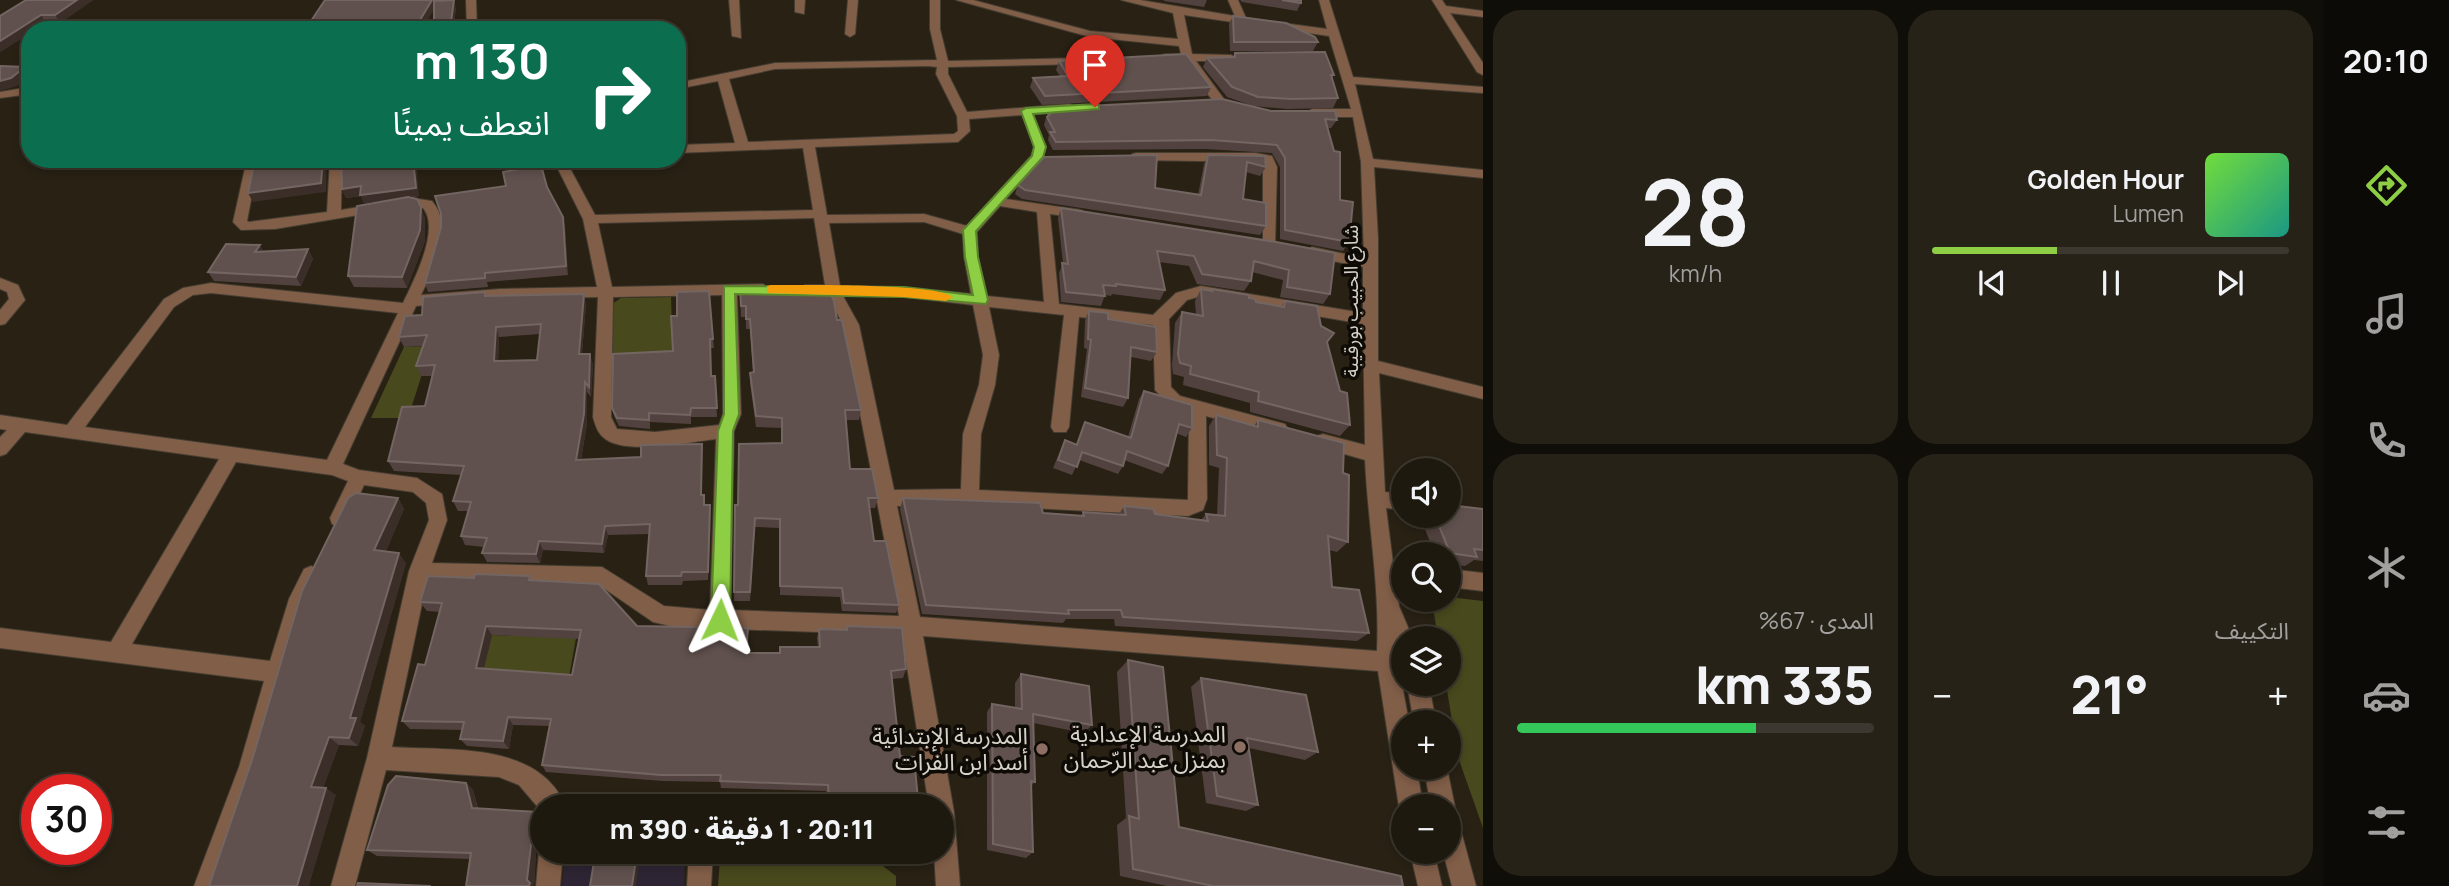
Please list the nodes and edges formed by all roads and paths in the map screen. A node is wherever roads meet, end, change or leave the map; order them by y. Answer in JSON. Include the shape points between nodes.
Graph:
{"nodes":[{"id":1,"x":471,"y":0,"type":"edge"},
{"id":2,"x":734,"y":0,"type":"edge"},
{"id":3,"x":800,"y":0,"type":"edge"},
{"id":4,"x":853,"y":0,"type":"edge"},
{"id":5,"x":935,"y":0,"type":"edge"},
{"id":6,"x":961,"y":0,"type":"edge"},
{"id":7,"x":1126,"y":0,"type":"edge"},
{"id":8,"x":1233,"y":0,"type":"edge"},
{"id":9,"x":1324,"y":0,"type":"edge"},
{"id":10,"x":1157,"y":4,"type":"edge"},
{"id":11,"x":1441,"y":5,"type":"edge"},
{"id":12,"x":1178,"y":11,"type":"junction"},
{"id":13,"x":800,"y":12,"type":"dead end"},
{"id":14,"x":1483,"y":14,"type":"edge"},
{"id":15,"x":1242,"y":20,"type":"junction"},
{"id":16,"x":472,"y":21,"type":"edge"},
{"id":17,"x":1333,"y":33,"type":"junction"},
{"id":18,"x":850,"y":34,"type":"dead end"},
{"id":19,"x":737,"y":36,"type":"dead end"},
{"id":20,"x":1185,"y":43,"type":"junction"},
{"id":21,"x":1188,"y":57,"type":"junction"},
{"id":22,"x":1250,"y":57,"type":"edge"},
{"id":23,"x":1149,"y":58,"type":"edge"},
{"id":24,"x":1093,"y":60,"type":"edge"},
{"id":25,"x":943,"y":64,"type":"junction"},
{"id":26,"x":1483,"y":72,"type":"edge"},
{"id":27,"x":723,"y":77,"type":"junction"},
{"id":28,"x":1347,"y":80,"type":"junction"},
{"id":29,"x":686,"y":84,"type":"edge"},
{"id":30,"x":1477,"y":90,"type":"edge"},
{"id":31,"x":21,"y":92,"type":"edge"},
{"id":32,"x":0,"y":95,"type":"edge"},
{"id":33,"x":1483,"y":104,"type":"edge"},
{"id":34,"x":1087,"y":107,"type":"edge"},
{"id":35,"x":1026,"y":111,"type":"junction"},
{"id":36,"x":1247,"y":111,"type":"edge"},
{"id":37,"x":1303,"y":112,"type":"edge"},
{"id":38,"x":1358,"y":113,"type":"junction"},
{"id":39,"x":963,"y":116,"type":"junction"},
{"id":40,"x":809,"y":146,"type":"junction"},
{"id":41,"x":743,"y":148,"type":"junction"},
{"id":42,"x":686,"y":149,"type":"edge"},
{"id":43,"x":1119,"y":157,"type":"edge"},
{"id":44,"x":1367,"y":162,"type":"junction"},
{"id":45,"x":251,"y":168,"type":"edge"},
{"id":46,"x":336,"y":168,"type":"edge"},
{"id":47,"x":564,"y":168,"type":"edge"},
{"id":48,"x":1483,"y":174,"type":"edge"},
{"id":49,"x":998,"y":202,"type":"junction"},
{"id":50,"x":1043,"y":208,"type":"junction"},
{"id":51,"x":334,"y":214,"type":"junction"},
{"id":52,"x":819,"y":216,"type":"junction"},
{"id":53,"x":1096,"y":217,"type":"edge"},
{"id":54,"x":590,"y":219,"type":"junction"},
{"id":55,"x":970,"y":230,"type":"junction"},
{"id":56,"x":1371,"y":264,"type":"junction"},
{"id":57,"x":0,"y":283,"type":"edge"},
{"id":58,"x":729,"y":289,"type":"junction"},
{"id":59,"x":833,"y":290,"type":"junction"},
{"id":60,"x":606,"y":292,"type":"junction"},
{"id":61,"x":981,"y":300,"type":"junction"},
{"id":62,"x":411,"y":305,"type":"junction"},
{"id":63,"x":1052,"y":310,"type":"junction"},
{"id":64,"x":1072,"y":312,"type":"junction"},
{"id":65,"x":1161,"y":318,"type":"junction"},
{"id":66,"x":0,"y":320,"type":"edge"},
{"id":67,"x":1370,"y":320,"type":"junction"},
{"id":68,"x":1370,"y":365,"type":"junction"},
{"id":69,"x":1483,"y":393,"type":"edge"},
{"id":70,"x":1197,"y":407,"type":"junction"},
{"id":71,"x":0,"y":422,"type":"edge"},
{"id":72,"x":21,"y":425,"type":"junction"},
{"id":73,"x":1060,"y":427,"type":"dead end"},
{"id":74,"x":73,"y":430,"type":"junction"},
{"id":75,"x":725,"y":431,"type":"junction"},
{"id":76,"x":0,"y":449,"type":"edge"},
{"id":77,"x":230,"y":455,"type":"junction"},
{"id":78,"x":1374,"y":455,"type":"junction"},
{"id":79,"x":332,"y":468,"type":"junction"},
{"id":80,"x":359,"y":477,"type":"junction"},
{"id":81,"x":970,"y":497,"type":"junction"},
{"id":82,"x":887,"y":498,"type":"junction"},
{"id":83,"x":1376,"y":499,"type":"junction"},
{"id":84,"x":1391,"y":501,"type":"edge"},
{"id":85,"x":329,"y":538,"type":"edge"},
{"id":86,"x":1391,"y":560,"type":"edge"},
{"id":87,"x":317,"y":563,"type":"edge"},
{"id":88,"x":419,"y":571,"type":"junction"},
{"id":89,"x":1461,"y":579,"type":"edge"},
{"id":90,"x":1483,"y":582,"type":"edge"},
{"id":91,"x":1391,"y":593,"type":"edge"},
{"id":92,"x":1389,"y":607,"type":"junction"},
{"id":93,"x":720,"y":620,"type":"junction"},
{"id":94,"x":911,"y":626,"type":"junction"},
{"id":95,"x":1391,"y":626,"type":"edge"},
{"id":96,"x":1397,"y":626,"type":"edge"},
{"id":97,"x":0,"y":638,"type":"edge"},
{"id":98,"x":116,"y":652,"type":"junction"},
{"id":99,"x":1391,"y":662,"type":"edge"},
{"id":100,"x":276,"y":672,"type":"junction"},
{"id":101,"x":378,"y":758,"type":"junction"},
{"id":102,"x":542,"y":794,"type":"edge"},
{"id":103,"x":939,"y":794,"type":"edge"},
{"id":104,"x":550,"y":864,"type":"edge"},
{"id":105,"x":700,"y":864,"type":"edge"},
{"id":106,"x":946,"y":864,"type":"edge"},
{"id":107,"x":1425,"y":864,"type":"edge"},
{"id":108,"x":1458,"y":864,"type":"edge"},
{"id":109,"x":206,"y":886,"type":"edge"},
{"id":110,"x":343,"y":886,"type":"edge"},
{"id":111,"x":548,"y":886,"type":"edge"},
{"id":112,"x":699,"y":886,"type":"edge"},
{"id":113,"x":948,"y":886,"type":"edge"},
{"id":114,"x":1430,"y":886,"type":"edge"},
{"id":115,"x":1464,"y":886,"type":"edge"}],
"edges":[{"from":1,"to":16,"type":"street"},
{"from":2,"to":19,"type":"street"},
{"from":3,"to":13,"type":"street"},
{"from":4,"to":18,"type":"street"},
{"from":5,"to":25,"type":"street","via":[[935,29]]},
{"from":6,"to":20,"type":"street","via":[[1090,34]]},
{"from":7,"to":10,"type":"street"},
{"from":8,"to":15,"type":"street"},
{"from":9,"to":17,"type":"street","name":"شارع الحبيب بورقيبة"},
{"from":10,"to":12,"type":"street"},
{"from":11,"to":14,"type":"street"},
{"from":11,"to":26,"type":"street"},
{"from":12,"to":15,"type":"street"},
{"from":12,"to":20,"type":"street"},
{"from":15,"to":17,"type":"street"},
{"from":17,"to":28,"type":"street","name":"شارع الحبيب بورقيبة","via":[[1334,56]]},
{"from":20,"to":21,"type":"street"},
{"from":21,"to":22,"type":"street"},
{"from":21,"to":23,"type":"street"},
{"from":21,"to":36,"type":"street","via":[[1214,101]]},
{"from":24,"to":25,"type":"street"},
{"from":25,"to":27,"type":"street","via":[[775,66]]},
{"from":25,"to":39,"type":"street","via":[[942,74]]},
{"from":27,"to":29,"type":"street"},
{"from":27,"to":41,"type":"street"},
{"from":28,"to":30,"type":"street"},
{"from":28,"to":38,"type":"street","name":"شارع الحبيب بورقيبة"},
{"from":30,"to":33,"type":"street"},
{"from":31,"to":32,"type":"street"},
{"from":34,"to":35,"type":"street"},
{"from":35,"to":39,"type":"street"},
{"from":35,"to":49,"type":"street","via":[[1044,157]]},
{"from":37,"to":38,"type":"street"},
{"from":38,"to":44,"type":"street","name":"شارع الحبيب بورقيبة"},
{"from":39,"to":40,"type":"street","via":[[962,135],[951,140]]},
{"from":40,"to":41,"type":"street"},
{"from":40,"to":52,"type":"street"},
{"from":41,"to":42,"type":"street"},
{"from":43,"to":56,"type":"street","via":[[1268,159],[1276,245]]},
{"from":44,"to":48,"type":"street"},
{"from":44,"to":56,"type":"street","name":"شارع الحبيب بورقيبة"},
{"from":45,"to":51,"type":"street","via":[[241,208],[240,222],[246,227]]},
{"from":46,"to":51,"type":"street"},
{"from":47,"to":54,"type":"street"},
{"from":49,"to":50,"type":"street"},
{"from":49,"to":55,"type":"street"},
{"from":50,"to":53,"type":"street"},
{"from":50,"to":63,"type":"street"},
{"from":51,"to":62,"type":"street","via":[[412,202],[426,204],[433,211],[431,259]]},
{"from":52,"to":54,"type":"street"},
{"from":52,"to":55,"type":"street","via":[[924,218]]},
{"from":52,"to":59,"type":"street"},
{"from":54,"to":60,"type":"street"},
{"from":55,"to":61,"type":"street"},
{"from":56,"to":67,"type":"street","name":"شارع الحبيب بورقيبة"},
{"from":57,"to":66,"type":"street","via":[[13,289],[17,300]]},
{"from":58,"to":59,"type":"street"},
{"from":58,"to":60,"type":"street"},
{"from":58,"to":75,"type":"street","via":[[732,414]]},
{"from":59,"to":61,"type":"street"},
{"from":59,"to":82,"type":"street","via":[[851,325]]},
{"from":60,"to":62,"type":"street","via":[[500,294]]},
{"from":60,"to":75,"type":"street","via":[[604,427],[629,439]]},
{"from":61,"to":63,"type":"street"},
{"from":61,"to":81,"type":"street","via":[[990,369],[972,434]]},
{"from":62,"to":74,"type":"street","via":[[190,290],[169,303]]},
{"from":62,"to":79,"type":"street"},
{"from":63,"to":64,"type":"street"},
{"from":64,"to":65,"type":"street"},
{"from":64,"to":73,"type":"street"},
{"from":65,"to":67,"type":"street","via":[[1172,302],[1194,291]]},
{"from":65,"to":70,"type":"street","via":[[1163,390],[1175,401]]},
{"from":67,"to":68,"type":"street","name":"شارع الحبيب بورقيبة"},
{"from":68,"to":69,"type":"street"},
{"from":68,"to":78,"type":"street","name":"شارع الحبيب بورقيبة"},
{"from":70,"to":78,"type":"street"},
{"from":70,"to":81,"type":"street","via":[[1196,505]]},
{"from":71,"to":72,"type":"street"},
{"from":72,"to":74,"type":"street"},
{"from":72,"to":76,"type":"street"},
{"from":74,"to":77,"type":"street"},
{"from":75,"to":93,"type":"street"},
{"from":77,"to":79,"type":"street"},
{"from":77,"to":98,"type":"street"},
{"from":78,"to":83,"type":"street","name":"شارع الحبيب بورقيبة"},
{"from":79,"to":80,"type":"street"},
{"from":80,"to":85,"type":"street"},
{"from":80,"to":88,"type":"street","via":[[417,485],[435,499],[438,520]]},
{"from":81,"to":82,"type":"street"},
{"from":82,"to":94,"type":"street"},
{"from":83,"to":84,"type":"street"},
{"from":83,"to":86,"type":"street","name":"شارع الحبيب بورقيبة"},
{"from":87,"to":100,"type":"street","via":[[299,599]]},
{"from":88,"to":93,"type":"street","via":[[602,576],[660,615]]},
{"from":88,"to":101,"type":"street"},
{"from":89,"to":90,"type":"street"},
{"from":91,"to":92,"type":"street","name":"شارع الحبيب بورقيبة"},
{"from":92,"to":95,"type":"street"},
{"from":92,"to":96,"type":"street"},
{"from":93,"to":94,"type":"street"},
{"from":94,"to":99,"type":"street"},
{"from":94,"to":103,"type":"street"},
{"from":97,"to":98,"type":"street"},
{"from":98,"to":100,"type":"street"},
{"from":100,"to":109,"type":"street","via":[[250,768]]},
{"from":101,"to":102,"type":"street","via":[[499,766],[527,777]]},
{"from":101,"to":110,"type":"street"},
{"from":104,"to":111,"type":"street"},
{"from":105,"to":112,"type":"street"},
{"from":106,"to":113,"type":"street"},
{"from":107,"to":114,"type":"street"},
{"from":108,"to":115,"type":"street"}]}
